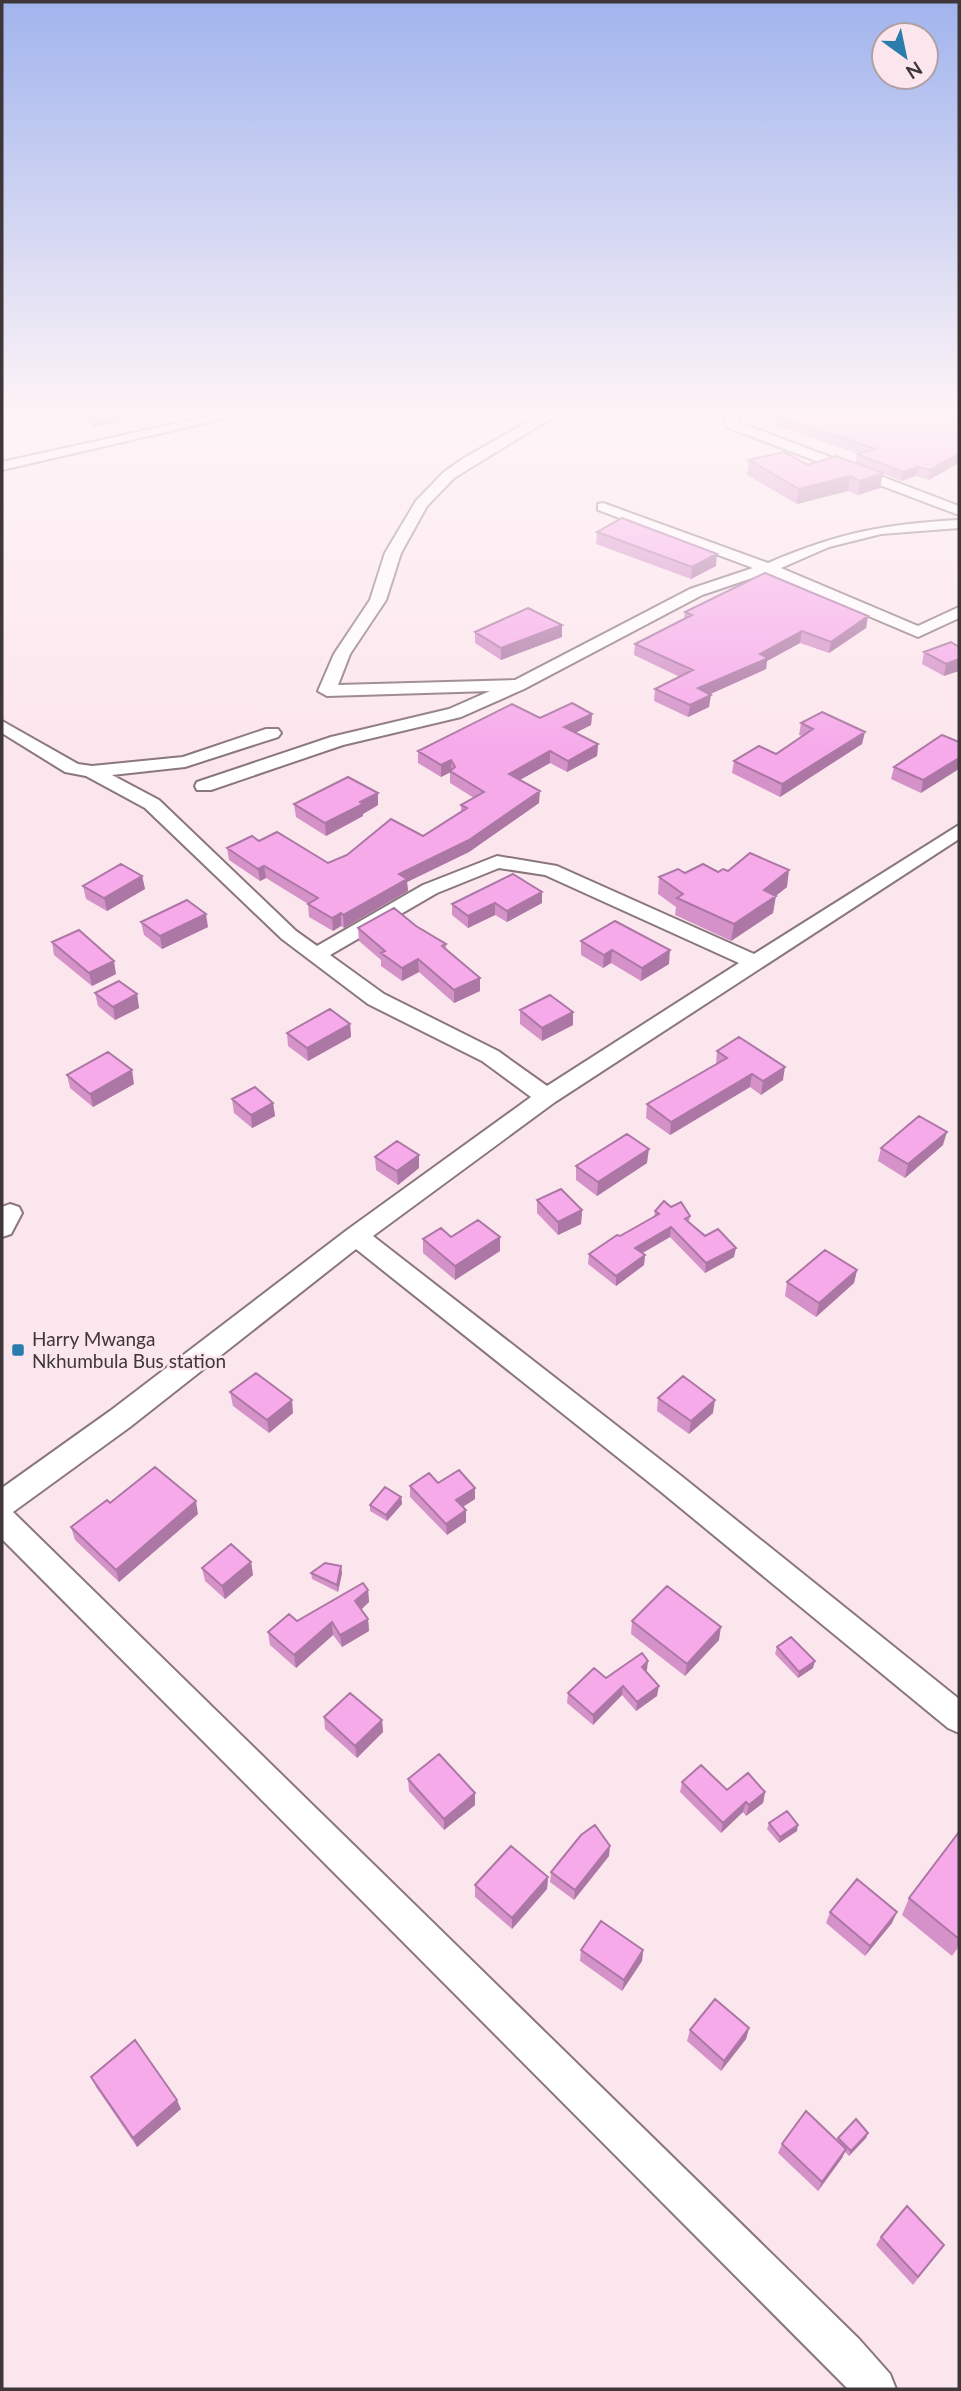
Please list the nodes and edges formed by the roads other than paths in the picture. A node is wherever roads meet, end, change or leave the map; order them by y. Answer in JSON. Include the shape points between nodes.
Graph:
{"nodes":[{"id":1,"x":408,"y":528,"type":"edge"},
{"id":2,"x":659,"y":528,"type":"edge"},
{"id":3,"x":924,"y":528,"type":"edge"},
{"id":4,"x":768,"y":568,"type":"junction"},
{"id":5,"x":959,"y":612,"type":"edge"},
{"id":6,"x":518,"y":685,"type":"junction"},
{"id":7,"x":2,"y":726,"type":"edge"},
{"id":8,"x":272,"y":733,"type":"dead end"},
{"id":9,"x":92,"y":772,"type":"junction"},
{"id":10,"x":204,"y":786,"type":"dead end"},
{"id":11,"x":959,"y":831,"type":"edge"},
{"id":12,"x":316,"y":956,"type":"junction"},
{"id":13,"x":754,"y":962,"type":"junction"},
{"id":14,"x":547,"y":1097,"type":"junction"},
{"id":15,"x":356,"y":1236,"type":"junction"},
{"id":16,"x":2,"y":1504,"type":"edge"},
{"id":17,"x":2,"y":1520,"type":"edge"},
{"id":18,"x":959,"y":1718,"type":"edge"},
{"id":19,"x":875,"y":2389,"type":"edge"}],
"edges":[{"from":1,"to":6,"type":"street","via":[[393,553],[378,600],[342,654],[327,691]]},
{"from":2,"to":4,"type":"street"},
{"from":3,"to":4,"type":"street","via":[[860,534]]},
{"from":4,"to":5,"type":"street","via":[[918,632]]},
{"from":4,"to":6,"type":"street","via":[[696,592]]},
{"from":6,"to":10,"type":"street","via":[[456,713],[337,741]]},
{"from":7,"to":9,"type":"street","via":[[72,768]]},
{"from":8,"to":9,"type":"street","via":[[186,762]]},
{"from":9,"to":12,"type":"street","via":[[152,804]]},
{"from":11,"to":13,"type":"street"},
{"from":12,"to":13,"type":"street","via":[[430,889],[497,862],[550,870]]},
{"from":12,"to":14,"type":"street","via":[[376,999],[490,1056]]},
{"from":13,"to":14,"type":"street"},
{"from":14,"to":15,"type":"street"},
{"from":15,"to":16,"type":"street"},
{"from":15,"to":18,"type":"street"},
{"from":17,"to":19,"type":"street"}]}
